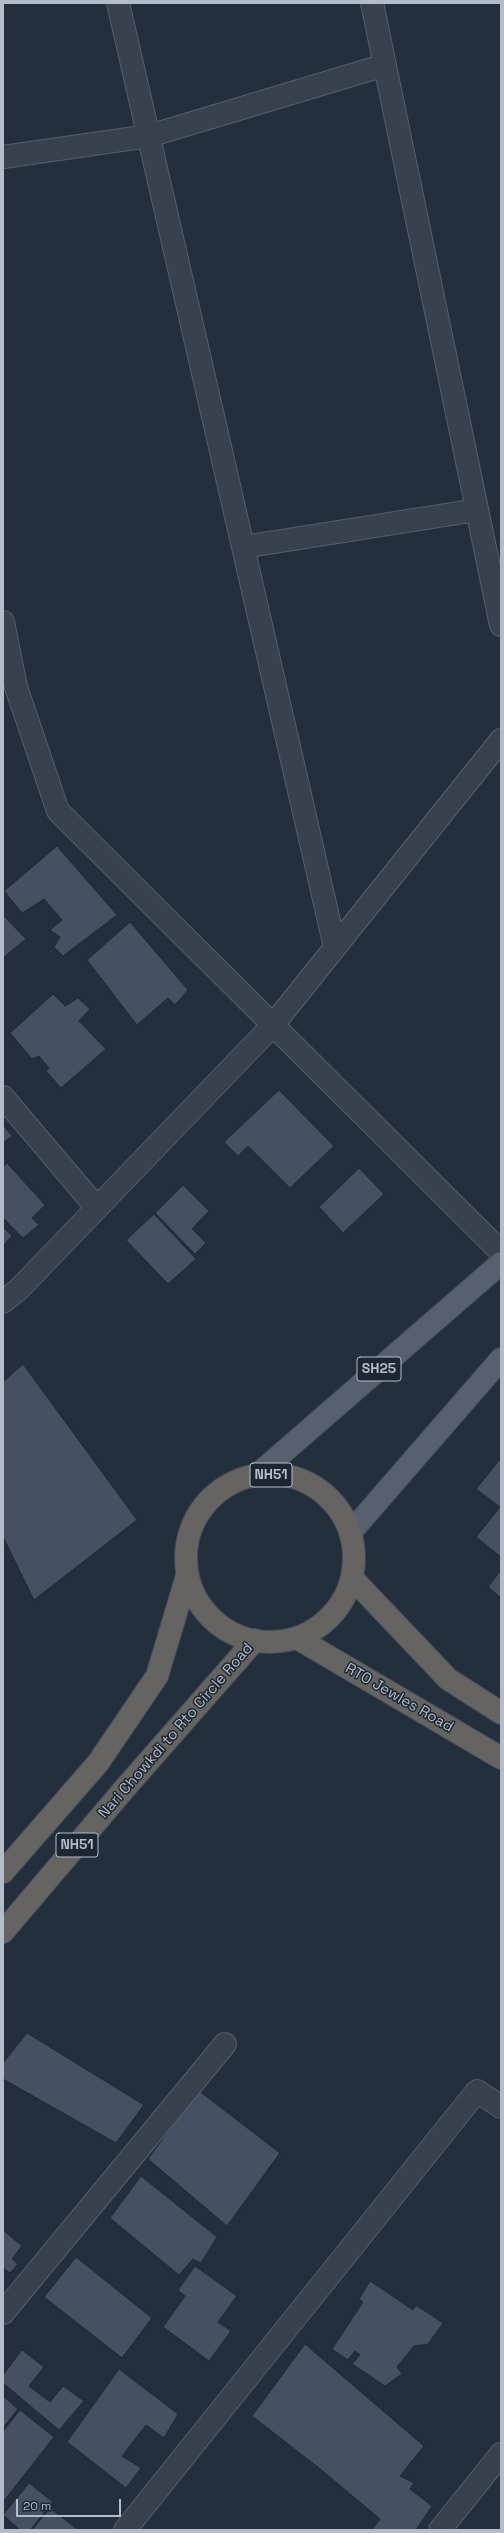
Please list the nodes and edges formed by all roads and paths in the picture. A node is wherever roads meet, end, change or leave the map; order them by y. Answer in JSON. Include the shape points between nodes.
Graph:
{"nodes":[{"id":1,"x":118,"y":3,"type":"edge"},
{"id":2,"x":372,"y":3,"type":"edge"},
{"id":3,"x":385,"y":65,"type":"junction"},
{"id":4,"x":149,"y":136,"type":"junction"},
{"id":5,"x":3,"y":158,"type":"edge"},
{"id":6,"x":477,"y":510,"type":"junction"},
{"id":7,"x":243,"y":547,"type":"junction"},
{"id":8,"x":3,"y":622,"type":"edge"},
{"id":9,"x":501,"y":625,"type":"edge"},
{"id":10,"x":501,"y":740,"type":"edge"},
{"id":11,"x":335,"y":947,"type":"junction"},
{"id":12,"x":273,"y":1025,"type":"junction"},
{"id":13,"x":3,"y":1097,"type":"edge"},
{"id":14,"x":97,"y":1208,"type":"junction"},
{"id":15,"x":501,"y":1252,"type":"edge"},
{"id":16,"x":501,"y":1263,"type":"edge"},
{"id":17,"x":3,"y":1302,"type":"edge"},
{"id":18,"x":501,"y":1359,"type":"edge"},
{"id":19,"x":257,"y":1475,"type":"junction"},
{"id":20,"x":350,"y":1534,"type":"junction"},
{"id":21,"x":187,"y":1576,"type":"junction"},
{"id":22,"x":352,"y":1578,"type":"junction"},
{"id":23,"x":297,"y":1638,"type":"junction"},
{"id":24,"x":255,"y":1640,"type":"junction"},
{"id":25,"x":501,"y":1713,"type":"edge"},
{"id":26,"x":501,"y":1758,"type":"edge"},
{"id":27,"x":3,"y":1872,"type":"edge"},
{"id":28,"x":3,"y":1932,"type":"edge"},
{"id":29,"x":225,"y":2044,"type":"dead end"},
{"id":30,"x":501,"y":2107,"type":"edge"},
{"id":31,"x":3,"y":2313,"type":"edge"},
{"id":32,"x":501,"y":2454,"type":"edge"},
{"id":33,"x":125,"y":2530,"type":"edge"},
{"id":34,"x":440,"y":2530,"type":"edge"}],
"edges":[{"from":1,"to":4,"type":"street"},
{"from":2,"to":3,"type":"street"},
{"from":3,"to":4,"type":"street"},
{"from":3,"to":6,"type":"street"},
{"from":4,"to":5,"type":"street"},
{"from":4,"to":7,"type":"street"},
{"from":6,"to":7,"type":"street"},
{"from":6,"to":9,"type":"street"},
{"from":7,"to":11,"type":"street"},
{"from":8,"to":12,"type":"street","via":[[16,687],[58,811]]},
{"from":10,"to":11,"type":"street"},
{"from":11,"to":12,"type":"street"},
{"from":12,"to":14,"type":"street"},
{"from":12,"to":15,"type":"street"},
{"from":13,"to":14,"type":"street"},
{"from":14,"to":17,"type":"street","via":[[19,1289]]},
{"from":16,"to":19,"type":"main road","number":"SH25"},
{"from":18,"to":20,"type":"main road"},
{"from":19,"to":20,"type":"highway","number":"NH51","via":[[284,1475],[310,1484],[332,1500],[347,1523]]},
{"from":19,"to":21,"type":"highway","number":"NH51","via":[[231,1483],[209,1500],[194,1522],[186,1549]]},
{"from":20,"to":22,"type":"highway","number":"NH51","via":[[354,1549]]},
{"from":21,"to":24,"type":"highway","number":"NH51","via":[[197,1602],[216,1623],[240,1638]]},
{"from":21,"to":27,"type":"highway","number":"NH51","via":[[157,1676],[98,1763]]},
{"from":22,"to":23,"type":"highway","number":"NH51","via":[[341,1604],[322,1625]]},
{"from":22,"to":25,"type":"highway","via":[[448,1679]]},
{"from":23,"to":24,"type":"highway","number":"NH51","via":[[269,1643]]},
{"from":23,"to":26,"type":"highway","name":"RTO Jewles Road"},
{"from":24,"to":28,"type":"highway","name":"Nari Chowkdi to Rto Circle Road","number":"NH51"},
{"from":29,"to":31,"type":"street"},
{"from":30,"to":33,"type":"street","via":[[477,2091]]},
{"from":32,"to":34,"type":"street"}]}
